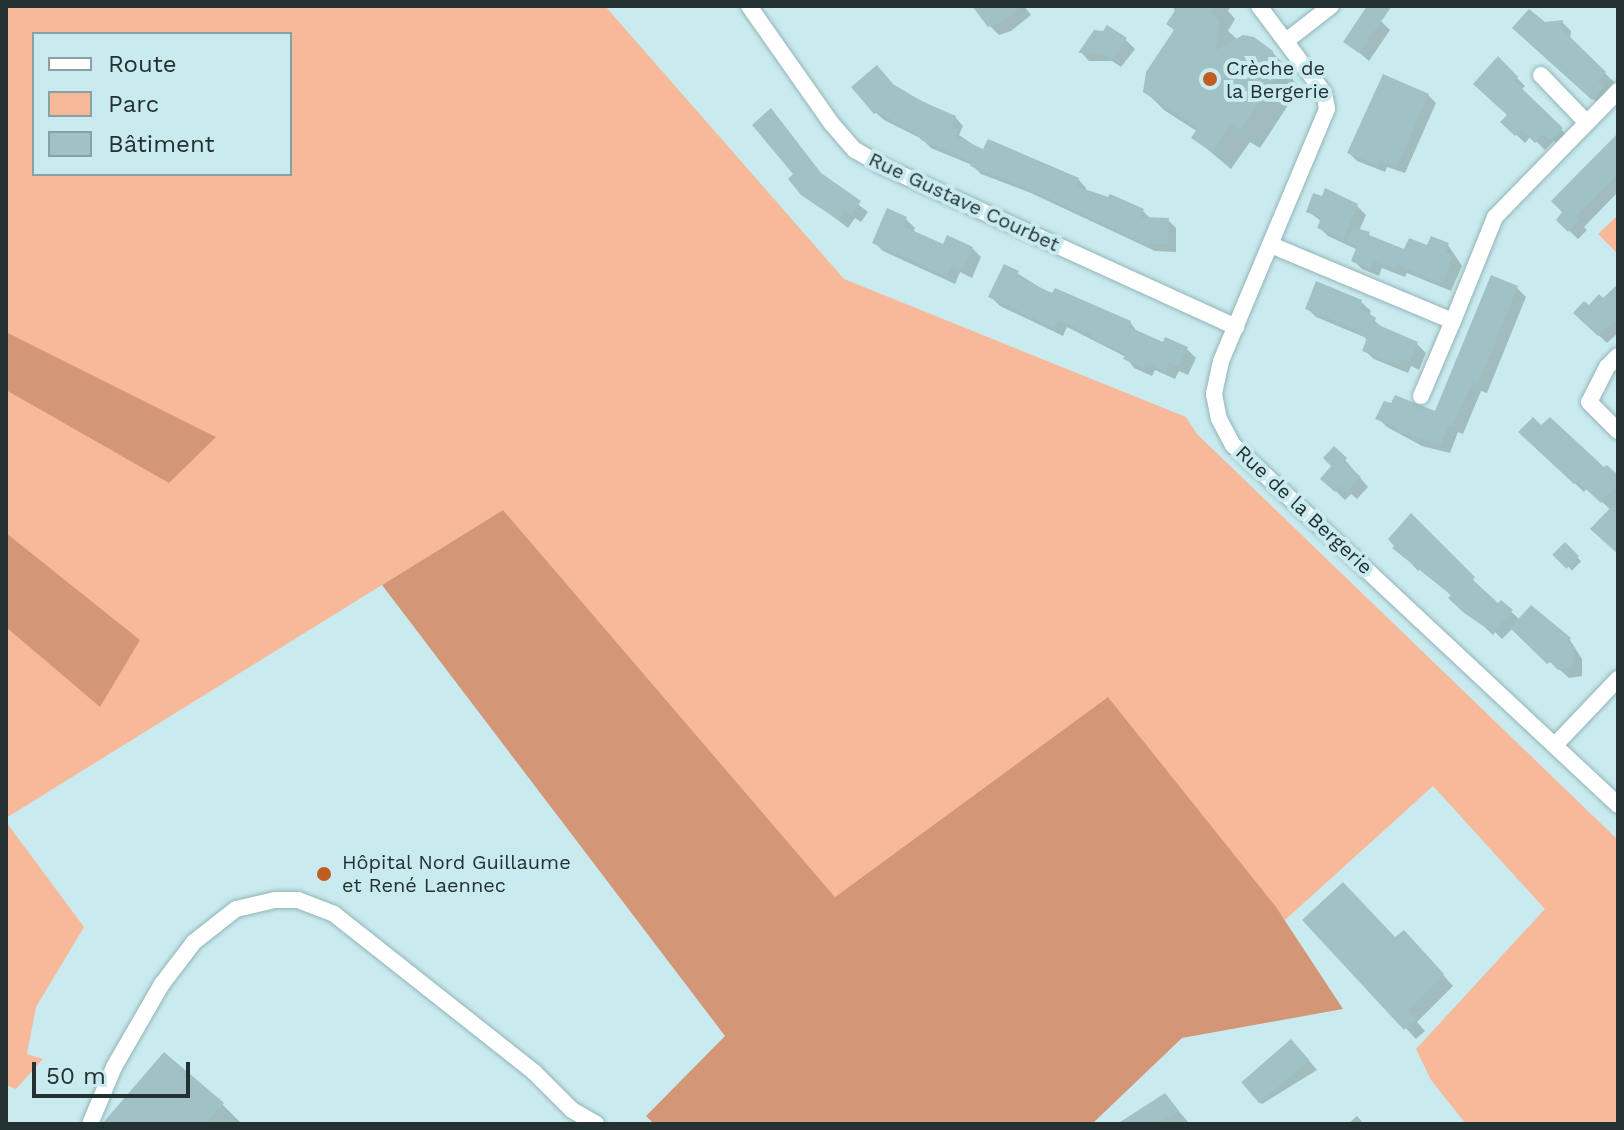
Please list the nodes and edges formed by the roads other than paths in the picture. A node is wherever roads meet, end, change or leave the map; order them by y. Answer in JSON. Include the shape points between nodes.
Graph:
{"nodes":[{"id":1,"x":749,"y":6,"type":"edge"},
{"id":2,"x":1259,"y":6,"type":"edge"},
{"id":3,"x":1331,"y":6,"type":"edge"},
{"id":4,"x":1286,"y":41,"type":"junction"},
{"id":5,"x":1541,"y":75,"type":"dead end"},
{"id":6,"x":1618,"y":91,"type":"edge"},
{"id":7,"x":1587,"y":123,"type":"junction"},
{"id":8,"x":1271,"y":245,"type":"junction"},
{"id":9,"x":1453,"y":321,"type":"junction"},
{"id":10,"x":1236,"y":327,"type":"junction"},
{"id":11,"x":1618,"y":356,"type":"edge"},
{"id":12,"x":1421,"y":396,"type":"dead end"},
{"id":13,"x":1618,"y":431,"type":"edge"},
{"id":14,"x":1618,"y":679,"type":"edge"},
{"id":15,"x":1556,"y":744,"type":"junction"},
{"id":16,"x":1618,"y":805,"type":"edge"},
{"id":17,"x":90,"y":1124,"type":"edge"},
{"id":18,"x":596,"y":1124,"type":"edge"}],
"edges":[{"from":1,"to":10,"type":"street","name":"Rue Gustave Courbet","via":[[855,150]]},
{"from":2,"to":4,"type":"street","name":"Rue de la Bergerie"},
{"from":3,"to":4,"type":"street"},
{"from":4,"to":8,"type":"street","name":"Rue de la Bergerie","via":[[1324,93],[1327,109]]},
{"from":5,"to":7,"type":"street"},
{"from":6,"to":7,"type":"street"},
{"from":7,"to":9,"type":"street","via":[[1495,217]]},
{"from":8,"to":9,"type":"street"},
{"from":8,"to":10,"type":"street","name":"Rue de la Bergerie"},
{"from":9,"to":12,"type":"street"},
{"from":10,"to":15,"type":"street","name":"Rue de la Bergerie","via":[[1214,394],[1219,419],[1233,445]]},
{"from":11,"to":13,"type":"street","via":[[1589,402]]},
{"from":14,"to":15,"type":"street"},
{"from":15,"to":16,"type":"street","name":"Rue de la Bergerie"},
{"from":17,"to":18,"type":"street","via":[[114,1067],[162,984],[194,942],[236,909],[298,900],[334,914],[534,1072],[572,1110]]}]}
